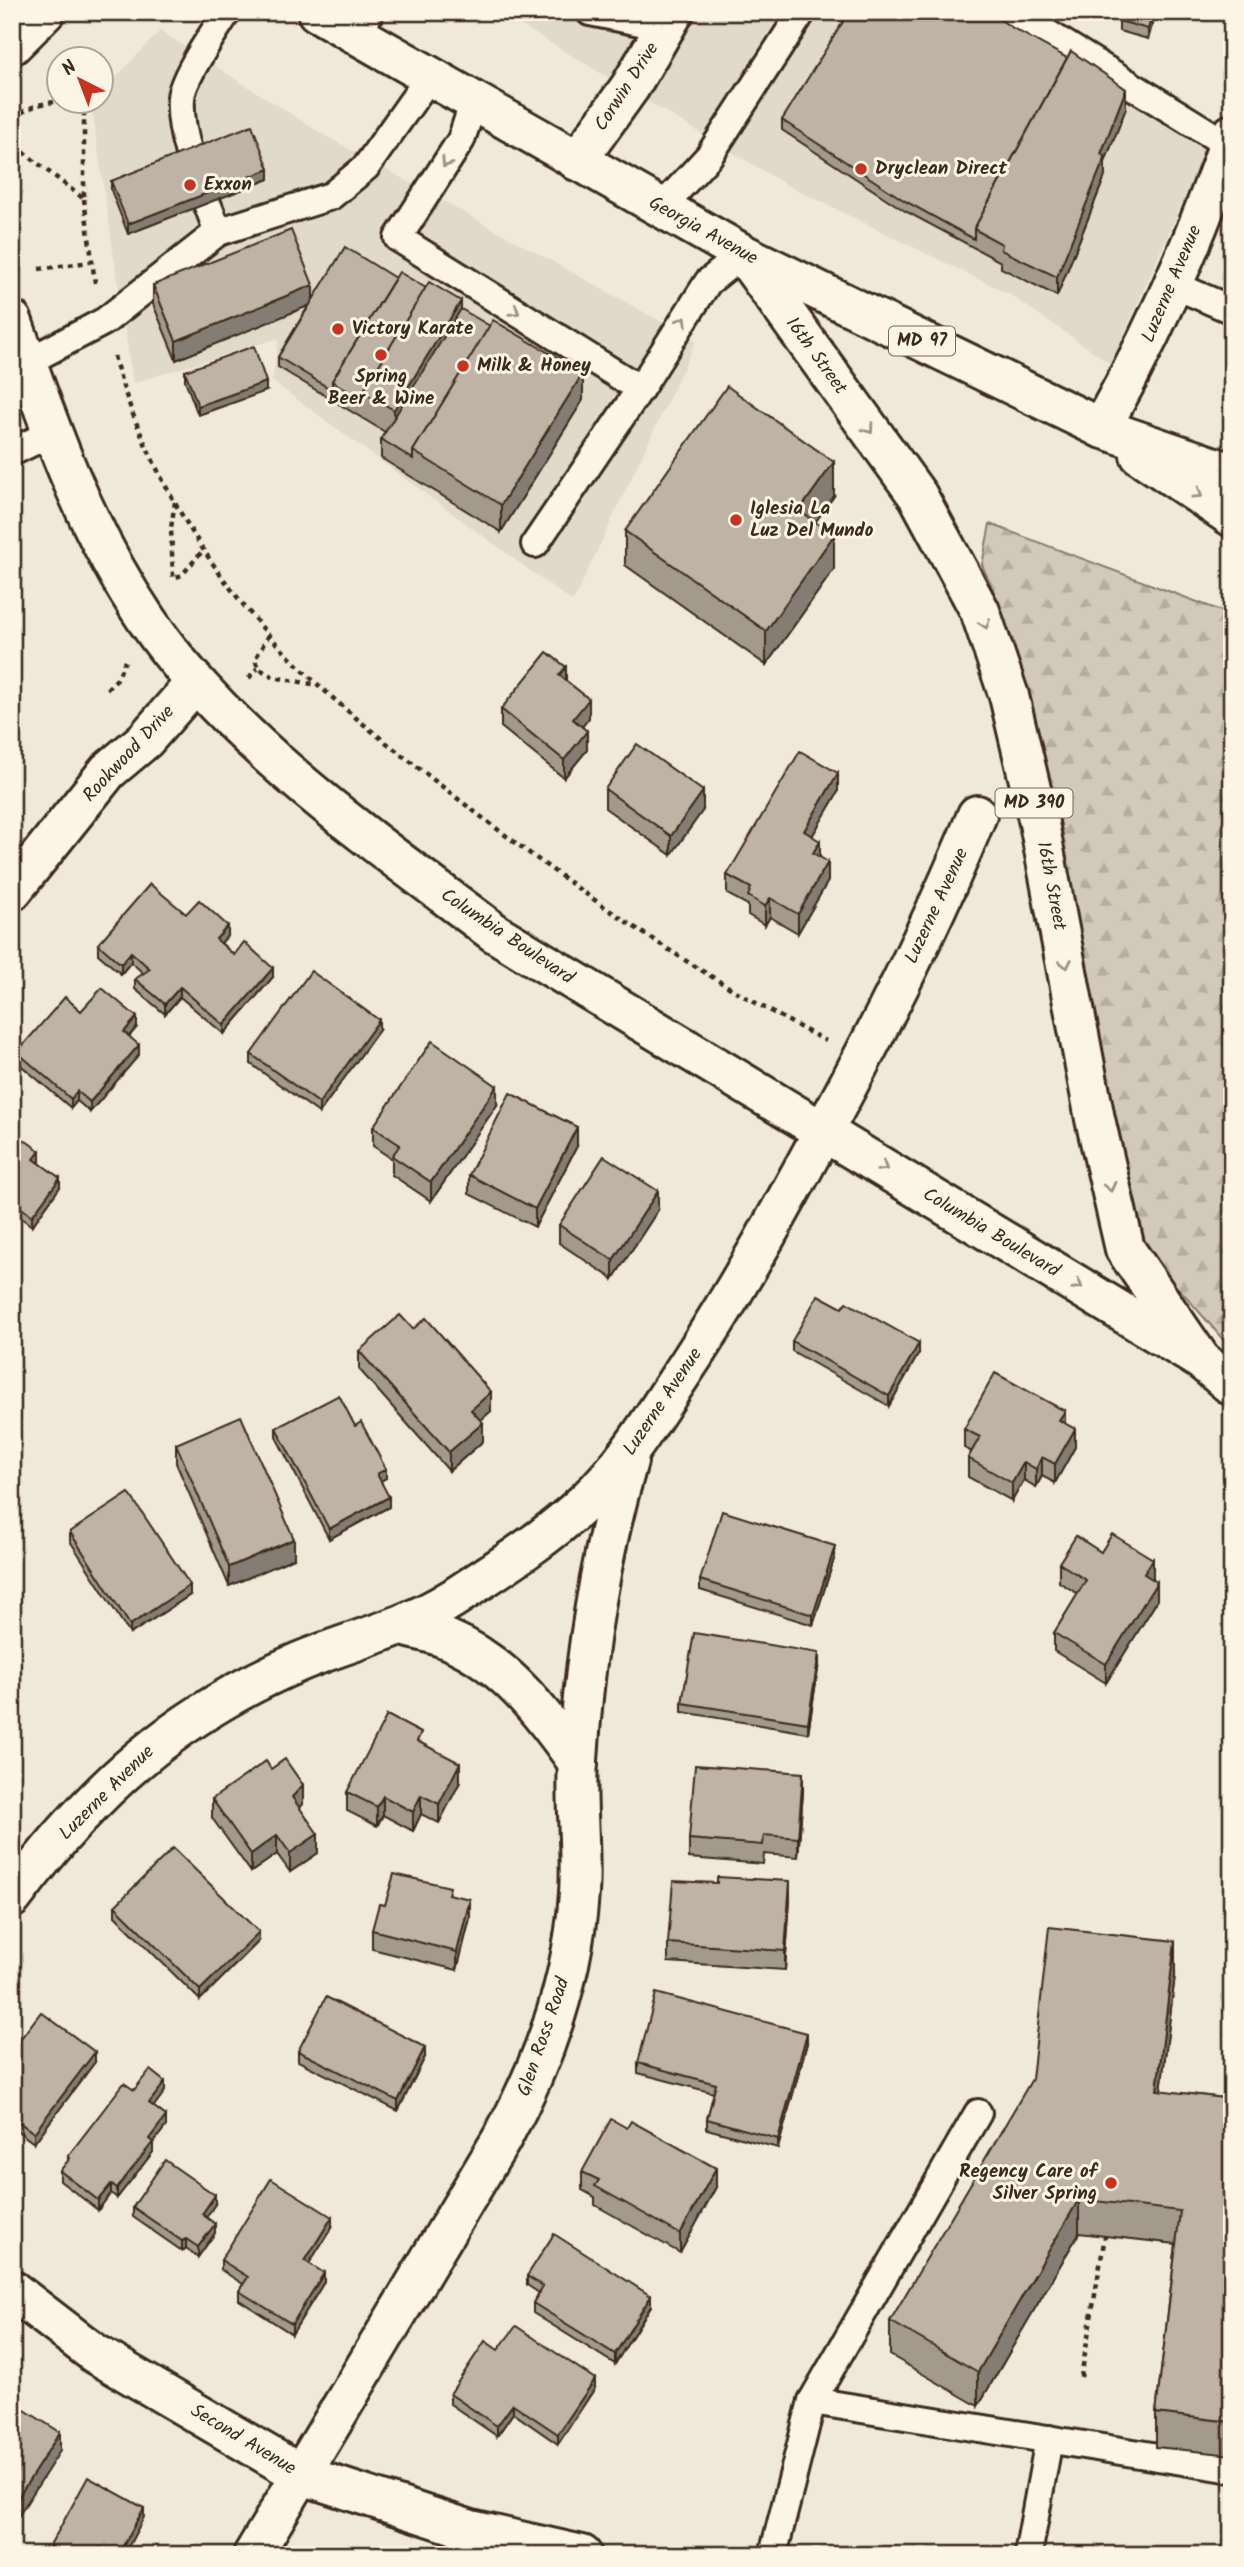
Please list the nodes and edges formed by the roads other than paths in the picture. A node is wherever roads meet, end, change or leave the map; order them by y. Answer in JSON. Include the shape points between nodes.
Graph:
{"nodes":[{"id":1,"x":45,"y":12,"type":"edge"},
{"id":2,"x":227,"y":12,"type":"edge"},
{"id":3,"x":317,"y":12,"type":"edge"},
{"id":4,"x":590,"y":12,"type":"edge"},
{"id":5,"x":802,"y":12,"type":"edge"},
{"id":6,"x":1013,"y":12,"type":"edge"},
{"id":7,"x":669,"y":20,"type":"edge"},
{"id":8,"x":364,"y":24,"type":"edge"},
{"id":9,"x":12,"y":45,"type":"edge"},
{"id":10,"x":430,"y":76,"type":"junction"},
{"id":11,"x":474,"y":102,"type":"junction"},
{"id":12,"x":1230,"y":139,"type":"edge"},
{"id":13,"x":577,"y":161,"type":"junction"},
{"id":14,"x":661,"y":208,"type":"junction"},
{"id":15,"x":218,"y":232,"type":"junction"},
{"id":16,"x":743,"y":254,"type":"junction"},
{"id":17,"x":1174,"y":285,"type":"junction"},
{"id":18,"x":1232,"y":310,"type":"edge"},
{"id":19,"x":12,"y":320,"type":"edge"},
{"id":20,"x":27,"y":362,"type":"junction"},
{"id":21,"x":640,"y":389,"type":"junction"},
{"id":22,"x":1101,"y":428,"type":"junction"},
{"id":23,"x":51,"y":433,"type":"junction"},
{"id":24,"x":12,"y":452,"type":"edge"},
{"id":25,"x":1232,"y":473,"type":"edge"},
{"id":26,"x":1232,"y":517,"type":"edge"},
{"id":27,"x":536,"y":544,"type":"dead end"},
{"id":28,"x":195,"y":683,"type":"junction"},
{"id":29,"x":977,"y":815,"type":"dead end"},
{"id":30,"x":12,"y":891,"type":"edge"},
{"id":31,"x":825,"y":1132,"type":"junction"},
{"id":32,"x":1201,"y":1360,"type":"junction"},
{"id":33,"x":1232,"y":1386,"type":"edge"},
{"id":34,"x":631,"y":1453,"type":"junction"},
{"id":35,"x":402,"y":1626,"type":"junction"},
{"id":36,"x":578,"y":1763,"type":"junction"},
{"id":37,"x":12,"y":1898,"type":"edge"},
{"id":38,"x":978,"y":2113,"type":"dead end"},
{"id":39,"x":12,"y":2290,"type":"edge"},
{"id":40,"x":812,"y":2401,"type":"junction"},
{"id":41,"x":1049,"y":2439,"type":"junction"},
{"id":42,"x":1232,"y":2469,"type":"edge"},
{"id":43,"x":302,"y":2475,"type":"junction"},
{"id":44,"x":253,"y":2555,"type":"edge"},
{"id":45,"x":582,"y":2555,"type":"edge"},
{"id":46,"x":773,"y":2555,"type":"edge"},
{"id":47,"x":1028,"y":2555,"type":"edge"}],
"edges":[{"from":1,"to":9,"type":"street"},
{"from":2,"to":15,"type":"lane","via":[[181,97],[189,160]]},
{"from":3,"to":8,"type":"street","name":"Georgia Avenue","number":"MD 97"},
{"from":4,"to":7,"type":"lane"},
{"from":5,"to":14,"type":"lane","via":[[709,156]]},
{"from":6,"to":12,"type":"lane"},
{"from":7,"to":13,"type":"street","name":"Corwin Drive","via":[[630,87]]},
{"from":8,"to":10,"type":"street","name":"Georgia Avenue","number":"MD 97"},
{"from":10,"to":11,"type":"street","name":"Georgia Avenue","number":"MD 97"},
{"from":10,"to":15,"type":"lane","via":[[366,167],[331,196]]},
{"from":11,"to":13,"type":"street","name":"Georgia Avenue","number":"MD 97"},
{"from":11,"to":21,"type":"lane","one_way":true,"via":[[461,140],[398,238]]},
{"from":12,"to":17,"type":"street","name":"Luzerne Avenue"},
{"from":13,"to":14,"type":"street","name":"Georgia Avenue","number":"MD 97"},
{"from":14,"to":16,"type":"street","name":"Georgia Avenue","number":"MD 97"},
{"from":15,"to":20,"type":"lane","via":[[105,321]]},
{"from":21,"to":16,"type":"lane","one_way":true,"via":[[708,282]]},
{"from":16,"to":22,"type":"street","name":"Georgia Avenue","number":"MD 97"},
{"from":16,"to":32,"type":"street","name":"16th Street","number":"MD 390","one_way":true,"via":[[918,496],[980,611],[1009,696],[1039,823],[1095,1119],[1125,1249]]},
{"from":17,"to":18,"type":"lane"},
{"from":17,"to":22,"type":"street","name":"Luzerne Avenue"},
{"from":19,"to":20,"type":"street","name":"Columbia Boulevard"},
{"from":20,"to":23,"type":"street","name":"Columbia Boulevard"},
{"from":21,"to":27,"type":"lane"},
{"from":22,"to":25,"type":"street","name":"Georgia Avenue","number":"MD 97"},
{"from":22,"to":26,"type":"street","name":"Georgia Avenue","number":"MD 97","one_way":true},
{"from":23,"to":24,"type":"lane"},
{"from":23,"to":28,"type":"street","name":"Columbia Boulevard","via":[[102,547],[146,620]]},
{"from":28,"to":30,"type":"street","name":"Rookwood Drive","via":[[145,740],[108,771]]},
{"from":28,"to":31,"type":"street","name":"Columbia Boulevard","via":[[220,711],[315,793],[495,933]]},
{"from":29,"to":31,"type":"street","name":"Luzerne Avenue","via":[[943,901]]},
{"from":31,"to":32,"type":"street","name":"Columbia Boulevard","one_way":true},
{"from":31,"to":34,"type":"street","name":"Luzerne Avenue","via":[[735,1294]]},
{"from":32,"to":33,"type":"street","name":"16th Street","number":"MD 390"},
{"from":34,"to":35,"type":"street","name":"Luzerne Avenue","via":[[586,1501],[541,1536],[449,1601]]},
{"from":34,"to":36,"type":"street","name":"Glen Ross Road","via":[[615,1505],[596,1614],[583,1691]]},
{"from":35,"to":36,"type":"street","via":[[450,1640],[489,1664],[549,1721]]},
{"from":35,"to":37,"type":"street","name":"Luzerne Avenue","via":[[302,1661],[241,1689],[186,1722],[142,1755],[96,1800]]},
{"from":36,"to":43,"type":"street","name":"Glen Ross Road","via":[[579,1893],[574,1937],[562,1991],[528,2091]]},
{"from":38,"to":40,"type":"lane"},
{"from":39,"to":43,"type":"street","name":"Second Avenue","via":[[94,2353]]},
{"from":40,"to":41,"type":"lane"},
{"from":40,"to":46,"type":"lane"},
{"from":41,"to":42,"type":"lane"},
{"from":41,"to":47,"type":"lane"},
{"from":43,"to":44,"type":"street","name":"Glen Ross Road"},
{"from":43,"to":45,"type":"street","name":"Second Avenue","via":[[471,2530]]}]}
